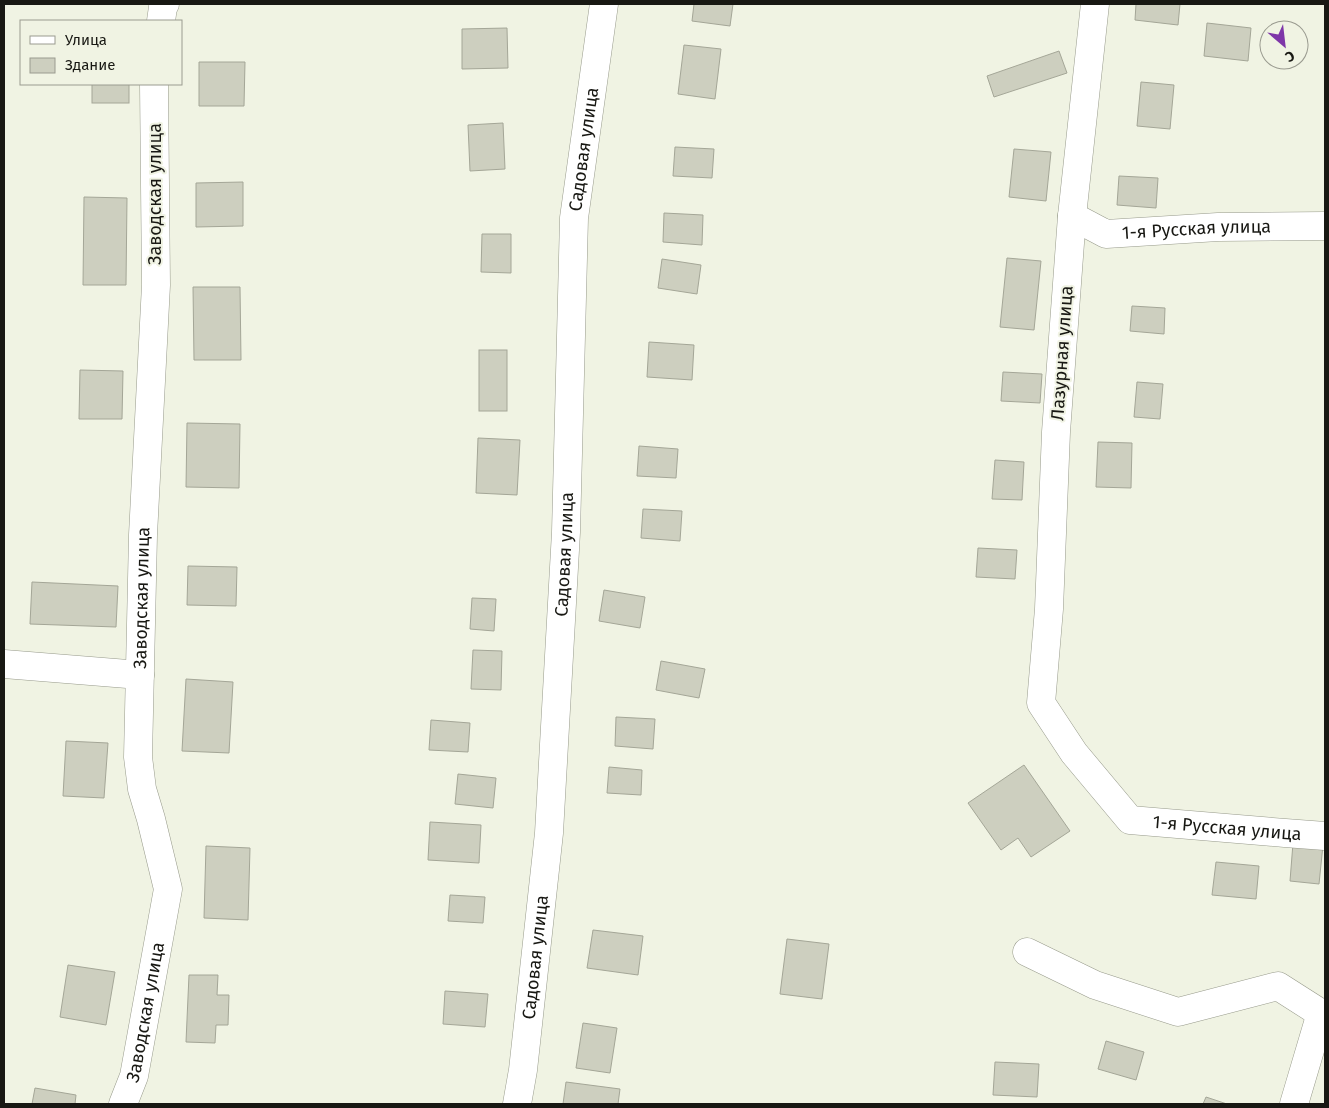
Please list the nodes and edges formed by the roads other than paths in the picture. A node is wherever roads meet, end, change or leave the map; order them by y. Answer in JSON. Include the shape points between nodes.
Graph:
{"nodes":[{"id":1,"x":165,"y":4,"type":"edge"},
{"id":2,"x":604,"y":4,"type":"edge"},
{"id":3,"x":1095,"y":4,"type":"edge"},
{"id":4,"x":161,"y":20,"type":"edge"},
{"id":5,"x":154,"y":85,"type":"edge"},
{"id":6,"x":1072,"y":216,"type":"junction"},
{"id":7,"x":1325,"y":226,"type":"edge"},
{"id":8,"x":4,"y":664,"type":"edge"},
{"id":9,"x":140,"y":675,"type":"junction"},
{"id":10,"x":1130,"y":820,"type":"joint"},
{"id":11,"x":1325,"y":836,"type":"edge"},
{"id":12,"x":1027,"y":952,"type":"dead end"},
{"id":13,"x":1323,"y":1015,"type":"edge"},
{"id":14,"x":123,"y":1104,"type":"edge"},
{"id":15,"x":517,"y":1104,"type":"edge"},
{"id":16,"x":1294,"y":1104,"type":"edge"}],
"edges":[{"from":1,"to":4,"type":"street"},
{"from":2,"to":15,"type":"street","name":"Садовая улица","via":[[574,218],[566,532],[550,814]]},
{"from":3,"to":6,"type":"street","name":"Лазурная улица"},
{"from":5,"to":9,"type":"street","name":"Заводская улица","via":[[156,285],[143,535]]},
{"from":6,"to":7,"type":"street","name":"1-я Русская улица","via":[[1106,234],[1218,227]]},
{"from":6,"to":10,"type":"street","name":"Лазурная улица","via":[[1056,432],[1042,703],[1074,754]]},
{"from":8,"to":9,"type":"street"},
{"from":9,"to":14,"type":"street","name":"Заводская улица","via":[[138,757],[142,789],[168,889],[134,1076]]},
{"from":10,"to":11,"type":"street","name":"1-я Русская улица"},
{"from":12,"to":13,"type":"street","via":[[1095,985],[1178,1012],[1278,986]]},
{"from":13,"to":16,"type":"street"}]}
